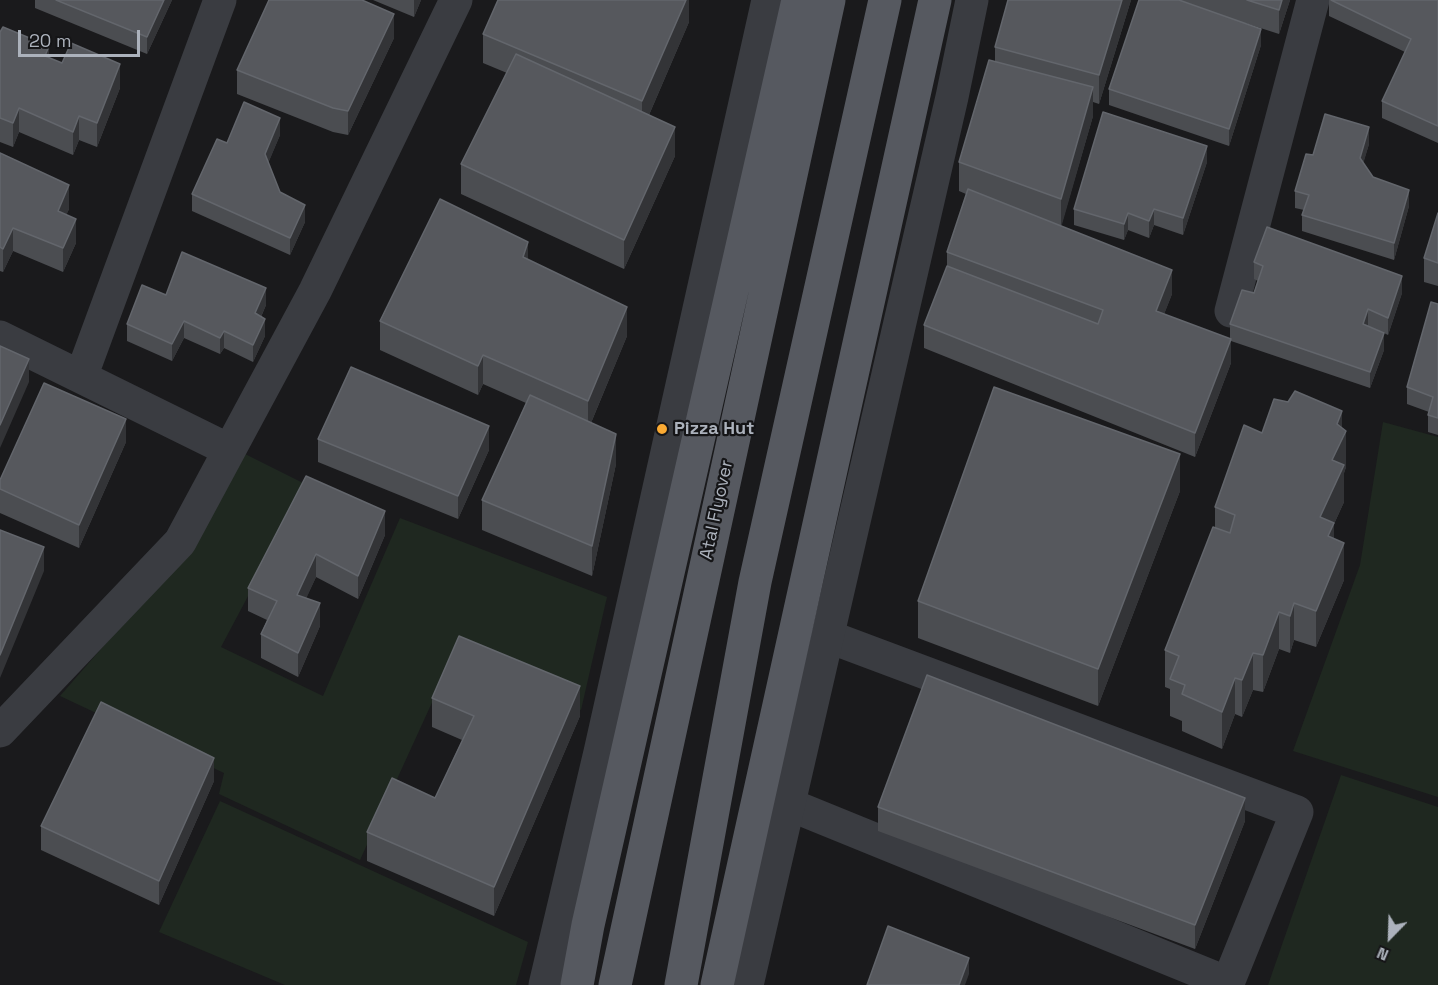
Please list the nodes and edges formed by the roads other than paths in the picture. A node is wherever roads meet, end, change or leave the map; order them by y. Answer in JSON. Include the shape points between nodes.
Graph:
{"nodes":[{"id":1,"x":220,"y":0,"type":"edge"},
{"id":2,"x":456,"y":0,"type":"edge"},
{"id":3,"x":768,"y":0,"type":"edge"},
{"id":4,"x":798,"y":0,"type":"edge"},
{"id":5,"x":829,"y":0,"type":"edge"},
{"id":6,"x":885,"y":0,"type":"edge"},
{"id":7,"x":935,"y":0,"type":"edge"},
{"id":8,"x":972,"y":0,"type":"edge"},
{"id":9,"x":1313,"y":0,"type":"edge"},
{"id":10,"x":1232,"y":311,"type":"edge"},
{"id":11,"x":0,"y":337,"type":"edge"},
{"id":12,"x":81,"y":377,"type":"junction"},
{"id":13,"x":229,"y":450,"type":"junction"},
{"id":14,"x":827,"y":636,"type":"junction"},
{"id":15,"x":0,"y":731,"type":"edge"},
{"id":16,"x":788,"y":804,"type":"junction"},
{"id":17,"x":545,"y":985,"type":"edge"},
{"id":18,"x":577,"y":985,"type":"edge"},
{"id":19,"x":615,"y":985,"type":"edge"},
{"id":20,"x":681,"y":985,"type":"edge"},
{"id":21,"x":717,"y":985,"type":"edge"},
{"id":22,"x":747,"y":985,"type":"edge"}],
"edges":[{"from":1,"to":12,"type":"street"},
{"from":2,"to":13,"type":"street","via":[[315,291]]},
{"from":3,"to":17,"type":"street"},
{"from":4,"to":18,"type":"main road"},
{"from":5,"to":19,"type":"main road","name":"Atal Flyover"},
{"from":6,"to":20,"type":"main road","via":[[755,582]]},
{"from":7,"to":21,"type":"main road"},
{"from":8,"to":14,"type":"street"},
{"from":9,"to":10,"type":"street"},
{"from":11,"to":12,"type":"street"},
{"from":12,"to":13,"type":"street"},
{"from":13,"to":15,"type":"street","via":[[180,542]]},
{"from":14,"to":16,"type":"street"},
{"from":14,"to":16,"type":"street","via":[[1297,812],[1228,982]]},
{"from":16,"to":22,"type":"street"}]}
